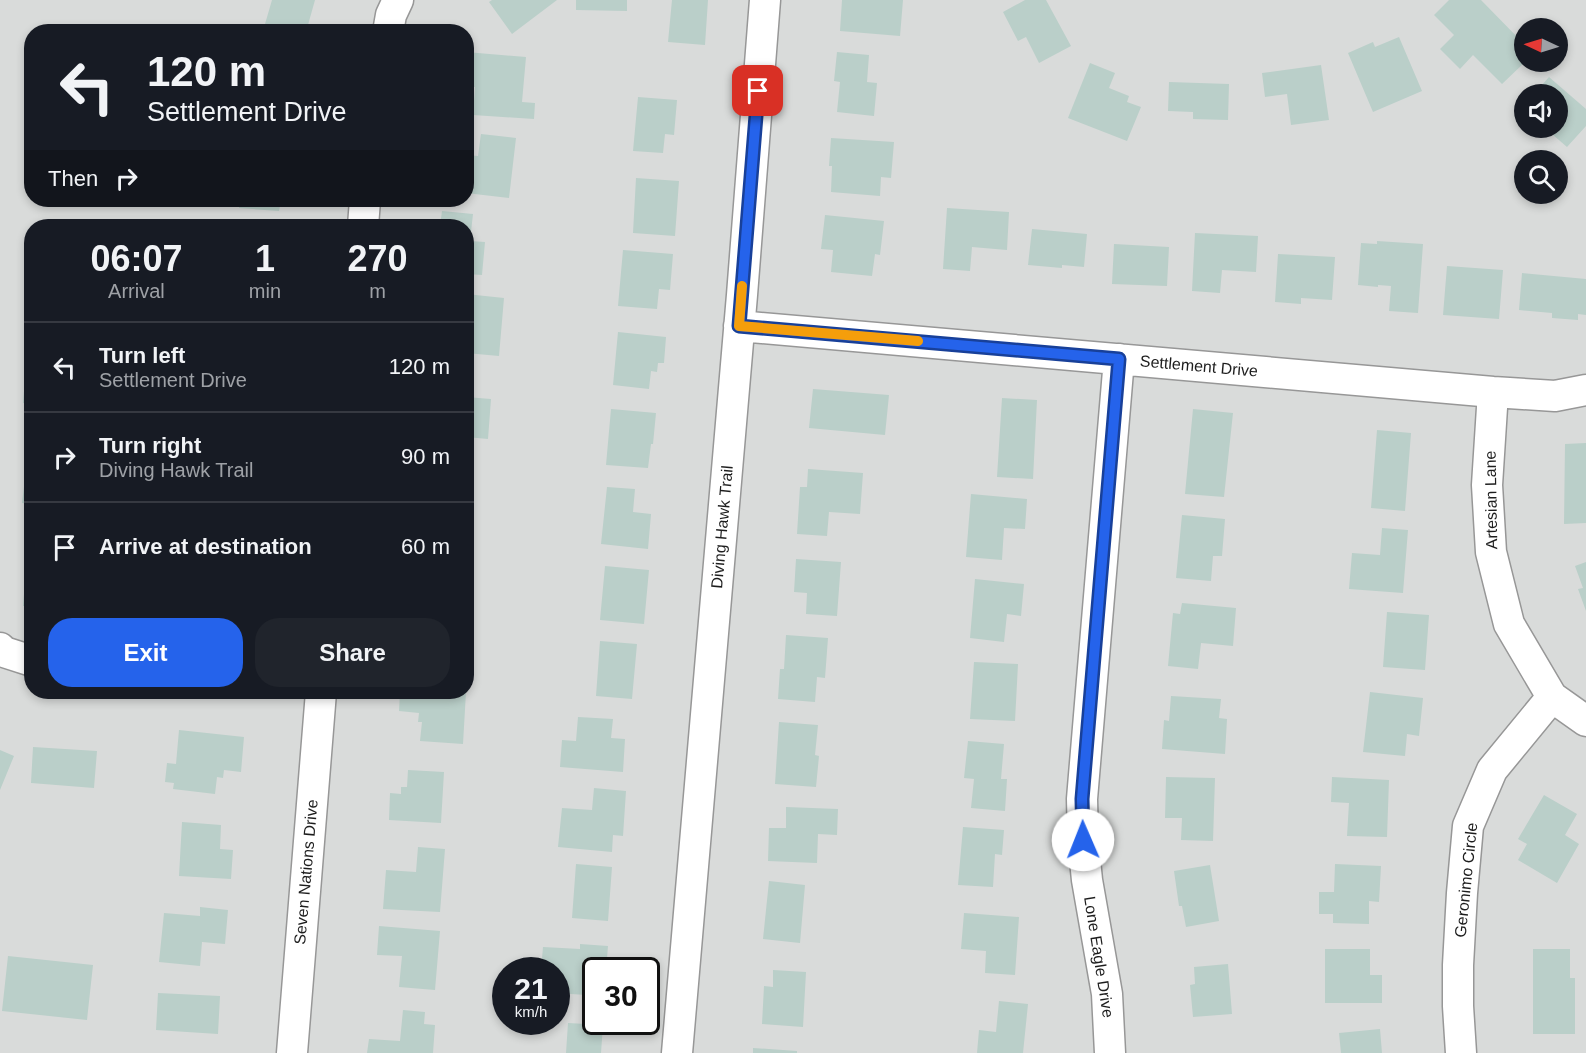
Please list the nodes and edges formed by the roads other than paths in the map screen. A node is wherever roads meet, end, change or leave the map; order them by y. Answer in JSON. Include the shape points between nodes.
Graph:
{"nodes":[{"id":1,"x":398,"y":0,"type":"edge"},
{"id":2,"x":765,"y":0,"type":"edge"},
{"id":3,"x":389,"y":24,"type":"edge"},
{"id":4,"x":739,"y":326,"type":"junction"},
{"id":5,"x":1119,"y":359,"type":"junction"},
{"id":6,"x":1586,"y":390,"type":"edge"},
{"id":7,"x":1493,"y":392,"type":"junction"},
{"id":8,"x":0,"y":648,"type":"edge"},
{"id":9,"x":24,"y":658,"type":"edge"},
{"id":10,"x":1552,"y":697,"type":"junction"},
{"id":11,"x":320,"y":699,"type":"edge"},
{"id":12,"x":1586,"y":721,"type":"edge"},
{"id":13,"x":291,"y":1053,"type":"edge"},
{"id":14,"x":677,"y":1053,"type":"edge"},
{"id":15,"x":1110,"y":1053,"type":"edge"},
{"id":16,"x":1461,"y":1053,"type":"edge"}],
"edges":[{"from":1,"to":3,"type":"street"},
{"from":2,"to":4,"type":"street","name":"Diving Hawk Trail"},
{"from":4,"to":5,"type":"street","name":"Settlement Drive"},
{"from":4,"to":14,"type":"street","name":"Diving Hawk Trail"},
{"from":5,"to":7,"type":"street","name":"Settlement Drive"},
{"from":5,"to":15,"type":"street","name":"Lone Eagle Drive","via":[[1082,799],[1087,880],[1107,994]]},
{"from":6,"to":7,"type":"street","name":"Settlement Drive","via":[[1555,396]]},
{"from":7,"to":10,"type":"street","name":"Artesian Lane","via":[[1487,485],[1491,552],[1509,624]]},
{"from":8,"to":9,"type":"street"},
{"from":10,"to":12,"type":"street","name":"Artesian Lane"},
{"from":10,"to":16,"type":"street","name":"Geronimo Circle","via":[[1492,770],[1468,826],[1458,965]]},
{"from":11,"to":13,"type":"street","name":"Seven Nations Drive"}]}
